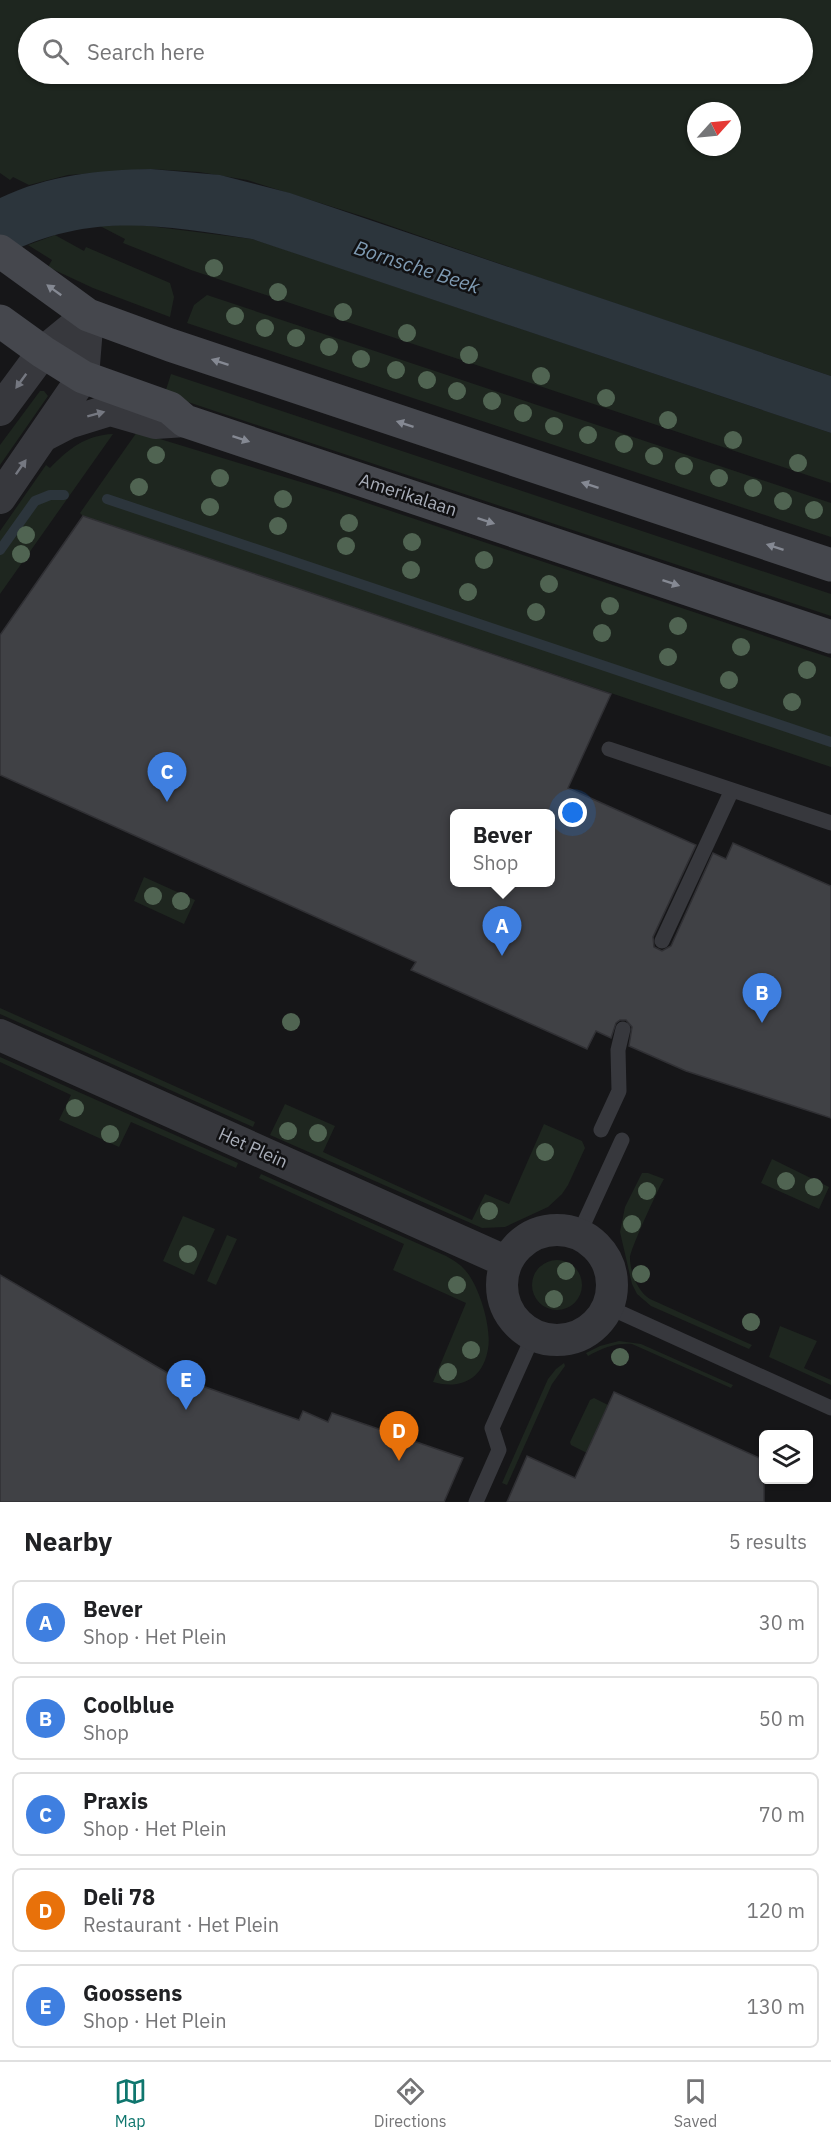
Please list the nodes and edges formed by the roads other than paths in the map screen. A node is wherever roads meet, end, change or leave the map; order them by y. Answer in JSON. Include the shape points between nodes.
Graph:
{"nodes":[{"id":1,"x":9,"y":258,"type":"edge"},
{"id":2,"x":88,"y":315,"type":"junction"},
{"id":3,"x":0,"y":321,"type":"edge"},
{"id":4,"x":43,"y":352,"type":"junction"},
{"id":5,"x":83,"y":377,"type":"junction"},
{"id":6,"x":0,"y":410,"type":"edge"},
{"id":7,"x":186,"y":421,"type":"junction"},
{"id":8,"x":43,"y":436,"type":"junction"},
{"id":9,"x":0,"y":498,"type":"edge"},
{"id":10,"x":831,"y":566,"type":"edge"},
{"id":11,"x":831,"y":637,"type":"edge"},
{"id":12,"x":609,"y":749,"type":"dead end"},
{"id":13,"x":732,"y":790,"type":"junction"},
{"id":14,"x":831,"y":822,"type":"edge"},
{"id":15,"x":662,"y":941,"type":"dead end"},
{"id":16,"x":623,"y":1029,"type":"dead end"},
{"id":17,"x":0,"y":1035,"type":"edge"},
{"id":18,"x":601,"y":1130,"type":"dead end"},
{"id":19,"x":622,"y":1140,"type":"dead end"},
{"id":20,"x":579,"y":1234,"type":"junction"},
{"id":21,"x":507,"y":1262,"type":"junction"},
{"id":22,"x":608,"y":1306,"type":"junction"},
{"id":23,"x":534,"y":1334,"type":"junction"},
{"id":24,"x":831,"y":1408,"type":"edge"},
{"id":25,"x":476,"y":1502,"type":"edge"}],
"edges":[{"from":2,"to":1,"type":"main road","one_way":true},
{"from":2,"to":4,"type":"street"},
{"from":2,"to":5,"type":"street"},
{"from":10,"to":2,"type":"main road","one_way":true},
{"from":3,"to":4,"type":"main road","name":"Amerikalaan"},
{"from":4,"to":5,"type":"main road","name":"Amerikalaan"},
{"from":4,"to":6,"type":"street","one_way":true},
{"from":5,"to":7,"type":"main road","name":"Amerikalaan","via":[[170,408]]},
{"from":5,"to":8,"type":"street"},
{"from":8,"to":7,"type":"street","one_way":true,"via":[[68,423],[111,410],[155,423]]},
{"from":7,"to":11,"type":"main road","name":"Amerikalaan","one_way":true},
{"from":9,"to":8,"type":"street","one_way":true},
{"from":12,"to":13,"type":"lane"},
{"from":13,"to":14,"type":"lane"},
{"from":13,"to":15,"type":"lane"},
{"from":16,"to":18,"type":"lane","via":[[618,1050],[619,1091]]},
{"from":17,"to":21,"type":"street","name":"Het Plein"},
{"from":19,"to":20,"type":"lane"},
{"from":20,"to":21,"type":"street","via":[[556,1229],[539,1232],[523,1241]]},
{"from":20,"to":22,"type":"street","via":[[597,1247],[608,1262],[613,1289]]},
{"from":21,"to":23,"type":"street","via":[[502,1280],[503,1299],[517,1323]]},
{"from":22,"to":23,"type":"street","via":[[592,1328],[575,1337],[558,1340]]},
{"from":22,"to":24,"type":"lane"},
{"from":23,"to":25,"type":"lane","via":[[492,1428],[499,1450]]}]}
